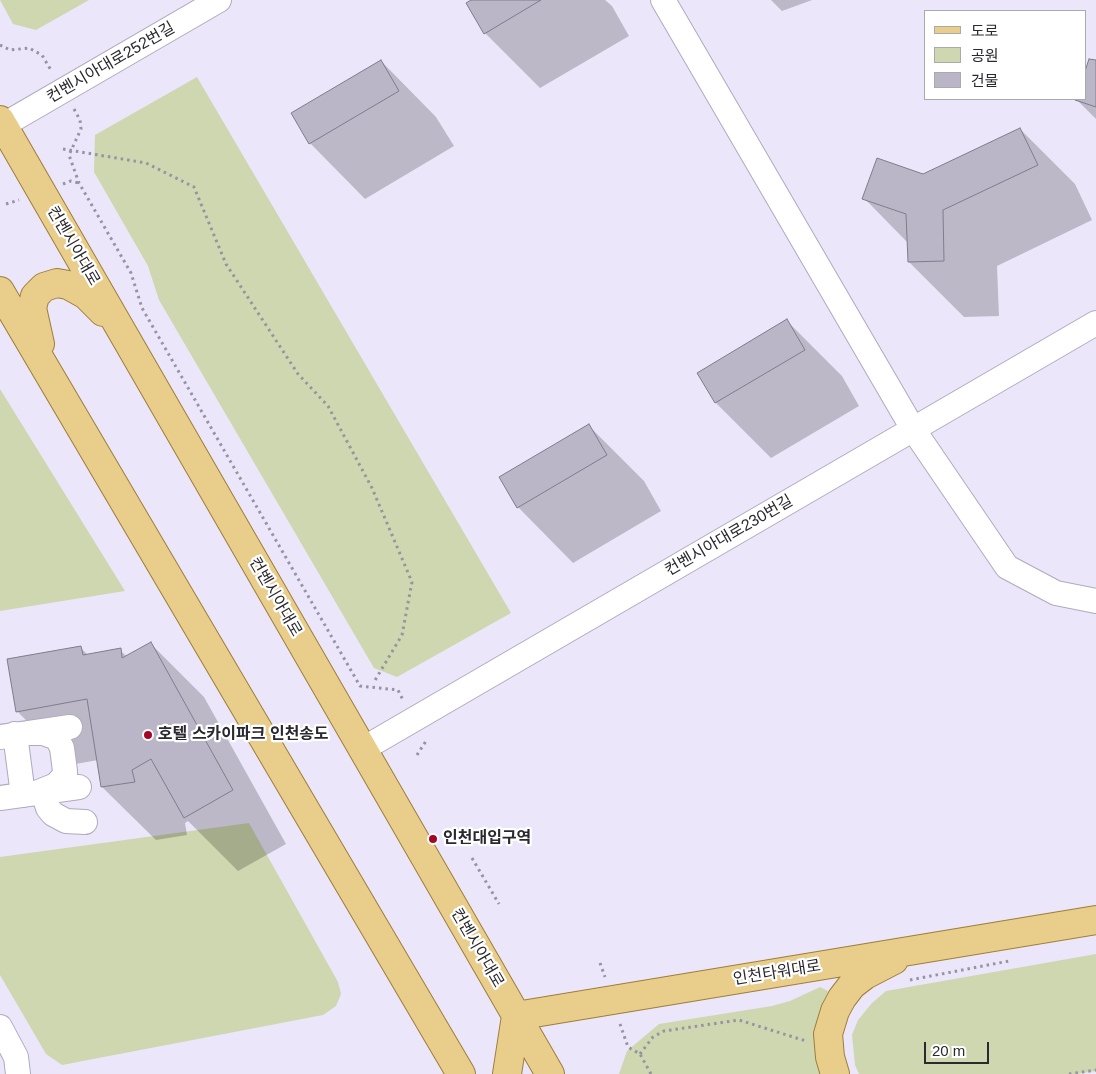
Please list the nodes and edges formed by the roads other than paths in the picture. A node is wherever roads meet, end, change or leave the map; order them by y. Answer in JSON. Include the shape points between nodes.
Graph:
{"nodes":[{"id":1,"x":219,"y":0,"type":"edge"},
{"id":2,"x":663,"y":0,"type":"edge"},
{"id":3,"x":1,"y":125,"type":"edge"},
{"id":4,"x":0,"y":291,"type":"edge"},
{"id":5,"x":1096,"y":322,"type":"edge"},
{"id":6,"x":120,"y":329,"type":"junction"},
{"id":7,"x":50,"y":373,"type":"junction"},
{"id":8,"x":913,"y":429,"type":"junction"},
{"id":9,"x":1096,"y":601,"type":"edge"},
{"id":10,"x":70,"y":727,"type":"dead end"},
{"id":11,"x":14,"y":735,"type":"edge"},
{"id":12,"x":363,"y":749,"type":"junction"},
{"id":13,"x":79,"y":787,"type":"dead end"},
{"id":14,"x":26,"y":795,"type":"edge"},
{"id":15,"x":85,"y":822,"type":"dead end"},
{"id":16,"x":1096,"y":920,"type":"edge"},
{"id":17,"x":923,"y":949,"type":"junction"},
{"id":18,"x":516,"y":1016,"type":"junction"},
{"id":19,"x":0,"y":1027,"type":"edge"},
{"id":20,"x":18,"y":1074,"type":"edge"},
{"id":21,"x":461,"y":1074,"type":"edge"},
{"id":22,"x":507,"y":1074,"type":"edge"},
{"id":23,"x":550,"y":1074,"type":"edge"},
{"id":24,"x":835,"y":1074,"type":"edge"}],
"edges":[{"from":1,"to":3,"type":"street","name":"컨벤시아대로252번길"},
{"from":2,"to":8,"type":"street"},
{"from":3,"to":6,"type":"main road","name":"컨벤시아대로"},
{"from":4,"to":7,"type":"main road"},
{"from":5,"to":8,"type":"street","name":"컨벤시아대로230번길"},
{"from":6,"to":7,"type":"main road","via":[[86,295],[57,283],[44,286],[35,296],[32,308]]},
{"from":6,"to":12,"type":"main road","name":"컨벤시아대로"},
{"from":7,"to":21,"type":"main road"},
{"from":8,"to":9,"type":"street","via":[[1007,567],[1056,593]]},
{"from":8,"to":12,"type":"street","name":"컨벤시아대로230번길"},
{"from":10,"to":11,"type":"street"},
{"from":11,"to":14,"type":"street"},
{"from":11,"to":14,"type":"street","via":[[43,733],[57,738],[62,748],[65,775],[56,785]]},
{"from":12,"to":18,"type":"main road","name":"컨벤시아대로"},
{"from":13,"to":14,"type":"street"},
{"from":14,"to":15,"type":"street","via":[[66,821]]},
{"from":16,"to":17,"type":"main road","name":"인천타워대로"},
{"from":17,"to":18,"type":"main road","name":"인천타워대로"},
{"from":17,"to":24,"type":"main road","via":[[865,975],[842,998],[834,1011],[828,1034]]},
{"from":18,"to":22,"type":"main road"},
{"from":18,"to":23,"type":"main road","name":"컨벤시아대로"},
{"from":19,"to":20,"type":"street","via":[[16,1057]]}]}
